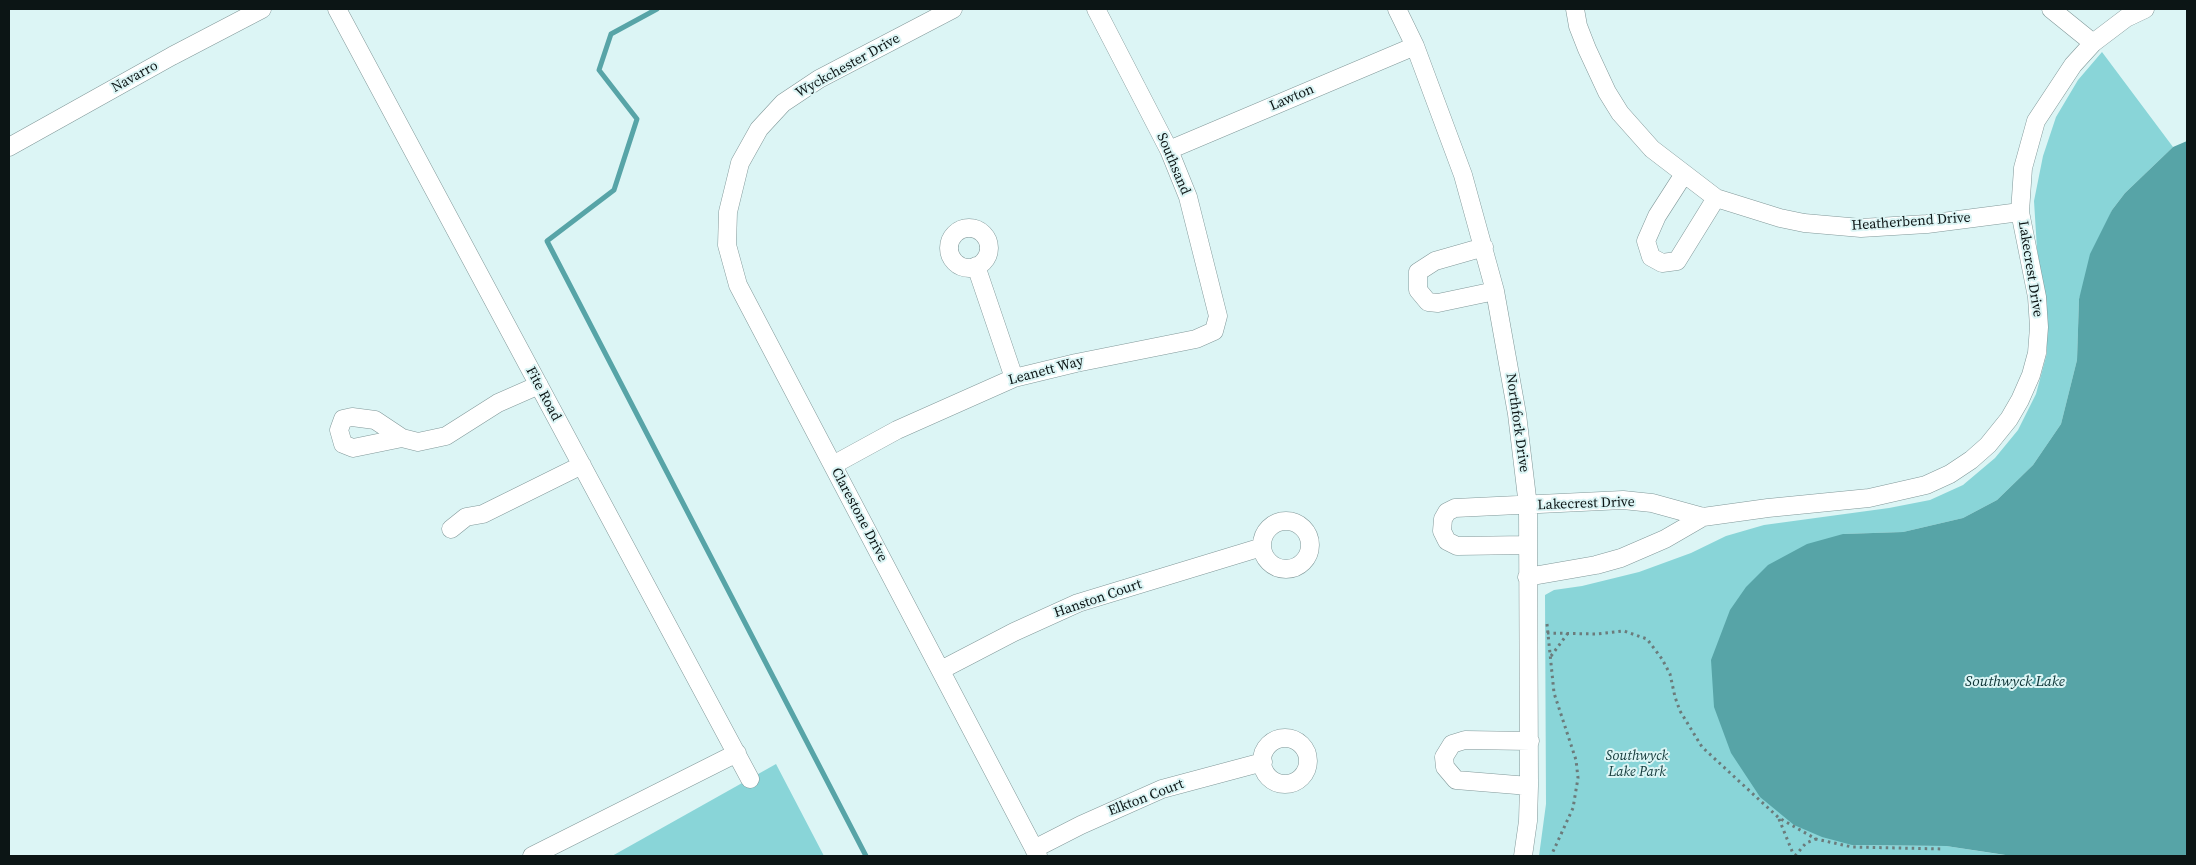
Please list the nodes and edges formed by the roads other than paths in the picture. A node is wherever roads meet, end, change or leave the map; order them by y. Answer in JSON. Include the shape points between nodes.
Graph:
{"nodes":[{"id":1,"x":262,"y":9,"type":"edge"},
{"id":2,"x":337,"y":9,"type":"edge"},
{"id":3,"x":953,"y":9,"type":"edge"},
{"id":4,"x":1096,"y":9,"type":"edge"},
{"id":5,"x":1397,"y":9,"type":"edge"},
{"id":6,"x":1575,"y":9,"type":"edge"},
{"id":7,"x":2051,"y":9,"type":"edge"},
{"id":8,"x":2145,"y":9,"type":"edge"},
{"id":9,"x":2093,"y":43,"type":"junction"},
{"id":10,"x":1415,"y":46,"type":"junction"},
{"id":11,"x":9,"y":148,"type":"edge"},
{"id":12,"x":1169,"y":150,"type":"junction"},
{"id":13,"x":740,"y":163,"type":"joint"},
{"id":14,"x":1684,"y":174,"type":"junction"},
{"id":15,"x":1716,"y":198,"type":"junction"},
{"id":16,"x":2020,"y":212,"type":"junction"},
{"id":17,"x":1484,"y":247,"type":"junction"},
{"id":18,"x":976,"y":266,"type":"dead end"},
{"id":19,"x":1495,"y":291,"type":"junction"},
{"id":20,"x":1214,"y":331,"type":"joint"},
{"id":21,"x":1014,"y":378,"type":"junction"},
{"id":22,"x":539,"y":385,"type":"junction"},
{"id":23,"x":402,"y":438,"type":"dead end"},
{"id":24,"x":582,"y":465,"type":"junction"},
{"id":25,"x":833,"y":465,"type":"junction"},
{"id":26,"x":1528,"y":506,"type":"junction"},
{"id":27,"x":1703,"y":517,"type":"junction"},
{"id":28,"x":450,"y":530,"type":"dead end"},
{"id":29,"x":1527,"y":545,"type":"junction"},
{"id":30,"x":1262,"y":548,"type":"dead end"},
{"id":31,"x":1527,"y":577,"type":"junction"},
{"id":32,"x":941,"y":670,"type":"junction"},
{"id":33,"x":1530,"y":742,"type":"junction"},
{"id":34,"x":737,"y":753,"type":"junction"},
{"id":35,"x":1262,"y":762,"type":"dead end"},
{"id":36,"x":750,"y":779,"type":"dead end"},
{"id":37,"x":1529,"y":786,"type":"junction"},
{"id":38,"x":1036,"y":853,"type":"edge"},
{"id":39,"x":532,"y":856,"type":"edge"},
{"id":40,"x":1523,"y":856,"type":"edge"}],
"edges":[{"from":1,"to":11,"type":"street","name":"Navarro"},
{"from":2,"to":22,"type":"street","name":"Fite Road"},
{"from":3,"to":13,"type":"street","name":"Wyckchester Drive","via":[[820,79],[783,103],[759,129]]},
{"from":4,"to":12,"type":"street","name":"Southsand"},
{"from":5,"to":10,"type":"street","name":"Northfork Drive"},
{"from":6,"to":14,"type":"street","name":"Heatherbend Drive","via":[[1587,49],[1620,113],[1652,149]]},
{"from":7,"to":9,"type":"street"},
{"from":8,"to":9,"type":"street","name":"Lakecrest Drive","via":[[2126,18]]},
{"from":9,"to":16,"type":"street","name":"Lakecrest Drive","via":[[2068,71],[2036,121],[2023,168]]},
{"from":10,"to":12,"type":"street","name":"Lawton"},
{"from":10,"to":17,"type":"street","name":"Northfork Drive","via":[[1463,175]]},
{"from":12,"to":20,"type":"street","name":"Southsand","via":[[1188,198],[1218,316]]},
{"from":13,"to":25,"type":"street","name":"Clarestone Drive","via":[[728,212],[727,246],[738,285]]},
{"from":14,"to":15,"type":"street","name":"Heatherbend Drive"},
{"from":14,"to":15,"type":"street","via":[[1657,216],[1646,241],[1651,257],[1662,263],[1677,261]]},
{"from":15,"to":16,"type":"street","name":"Heatherbend Drive","via":[[1780,218],[1860,228],[1927,224]]},
{"from":16,"to":27,"type":"street","name":"Lakecrest Drive","via":[[2036,298],[2039,327],[2036,353],[2020,400],[1988,444],[1950,474],[1893,494]]},
{"from":17,"to":19,"type":"street","name":"Northfork Drive"},
{"from":17,"to":19,"type":"street","via":[[1435,261],[1418,272],[1418,290],[1428,302],[1438,303]]},
{"from":18,"to":21,"type":"street"},
{"from":19,"to":26,"type":"street","name":"Northfork Drive","via":[[1517,414]]},
{"from":20,"to":21,"type":"street","name":"Leanett Way","via":[[1196,339],[1076,362]]},
{"from":21,"to":25,"type":"street","name":"Leanett Way","via":[[897,430]]},
{"from":22,"to":23,"type":"street","via":[[498,402],[446,436],[418,442]]},
{"from":22,"to":24,"type":"street","name":"Fite Road"},
{"from":24,"to":28,"type":"street","via":[[489,511],[466,517]]},
{"from":24,"to":34,"type":"street","name":"Fite Road"},
{"from":25,"to":32,"type":"street","name":"Clarestone Drive"},
{"from":26,"to":27,"type":"street","name":"Lakecrest Drive","via":[[1623,500],[1652,503]]},
{"from":26,"to":29,"type":"street","name":"Northfork Drive"},
{"from":26,"to":29,"type":"street","name":"Lakecrest Drive","via":[[1456,508],[1447,512],[1442,531],[1447,541],[1457,546]]},
{"from":27,"to":31,"type":"street","name":"Lakecrest Drive","via":[[1666,539],[1621,558]]},
{"from":29,"to":31,"type":"street","name":"Northfork Drive"},
{"from":30,"to":32,"type":"street","name":"Hanston Court","via":[[1078,603]]},
{"from":31,"to":33,"type":"street","name":"Northfork Drive"},
{"from":32,"to":38,"type":"street","name":"Clarestone Drive"},
{"from":33,"to":37,"type":"street","name":"Northfork Drive"},
{"from":33,"to":37,"type":"street","via":[[1465,740],[1452,744],[1444,758],[1446,767],[1456,780]]},
{"from":34,"to":36,"type":"street","name":"Fite Road"},
{"from":34,"to":39,"type":"street"},
{"from":35,"to":38,"type":"street","name":"Elkton Court","via":[[1162,789],[1081,825]]},
{"from":37,"to":40,"type":"street","name":"Northfork Drive"}]}
